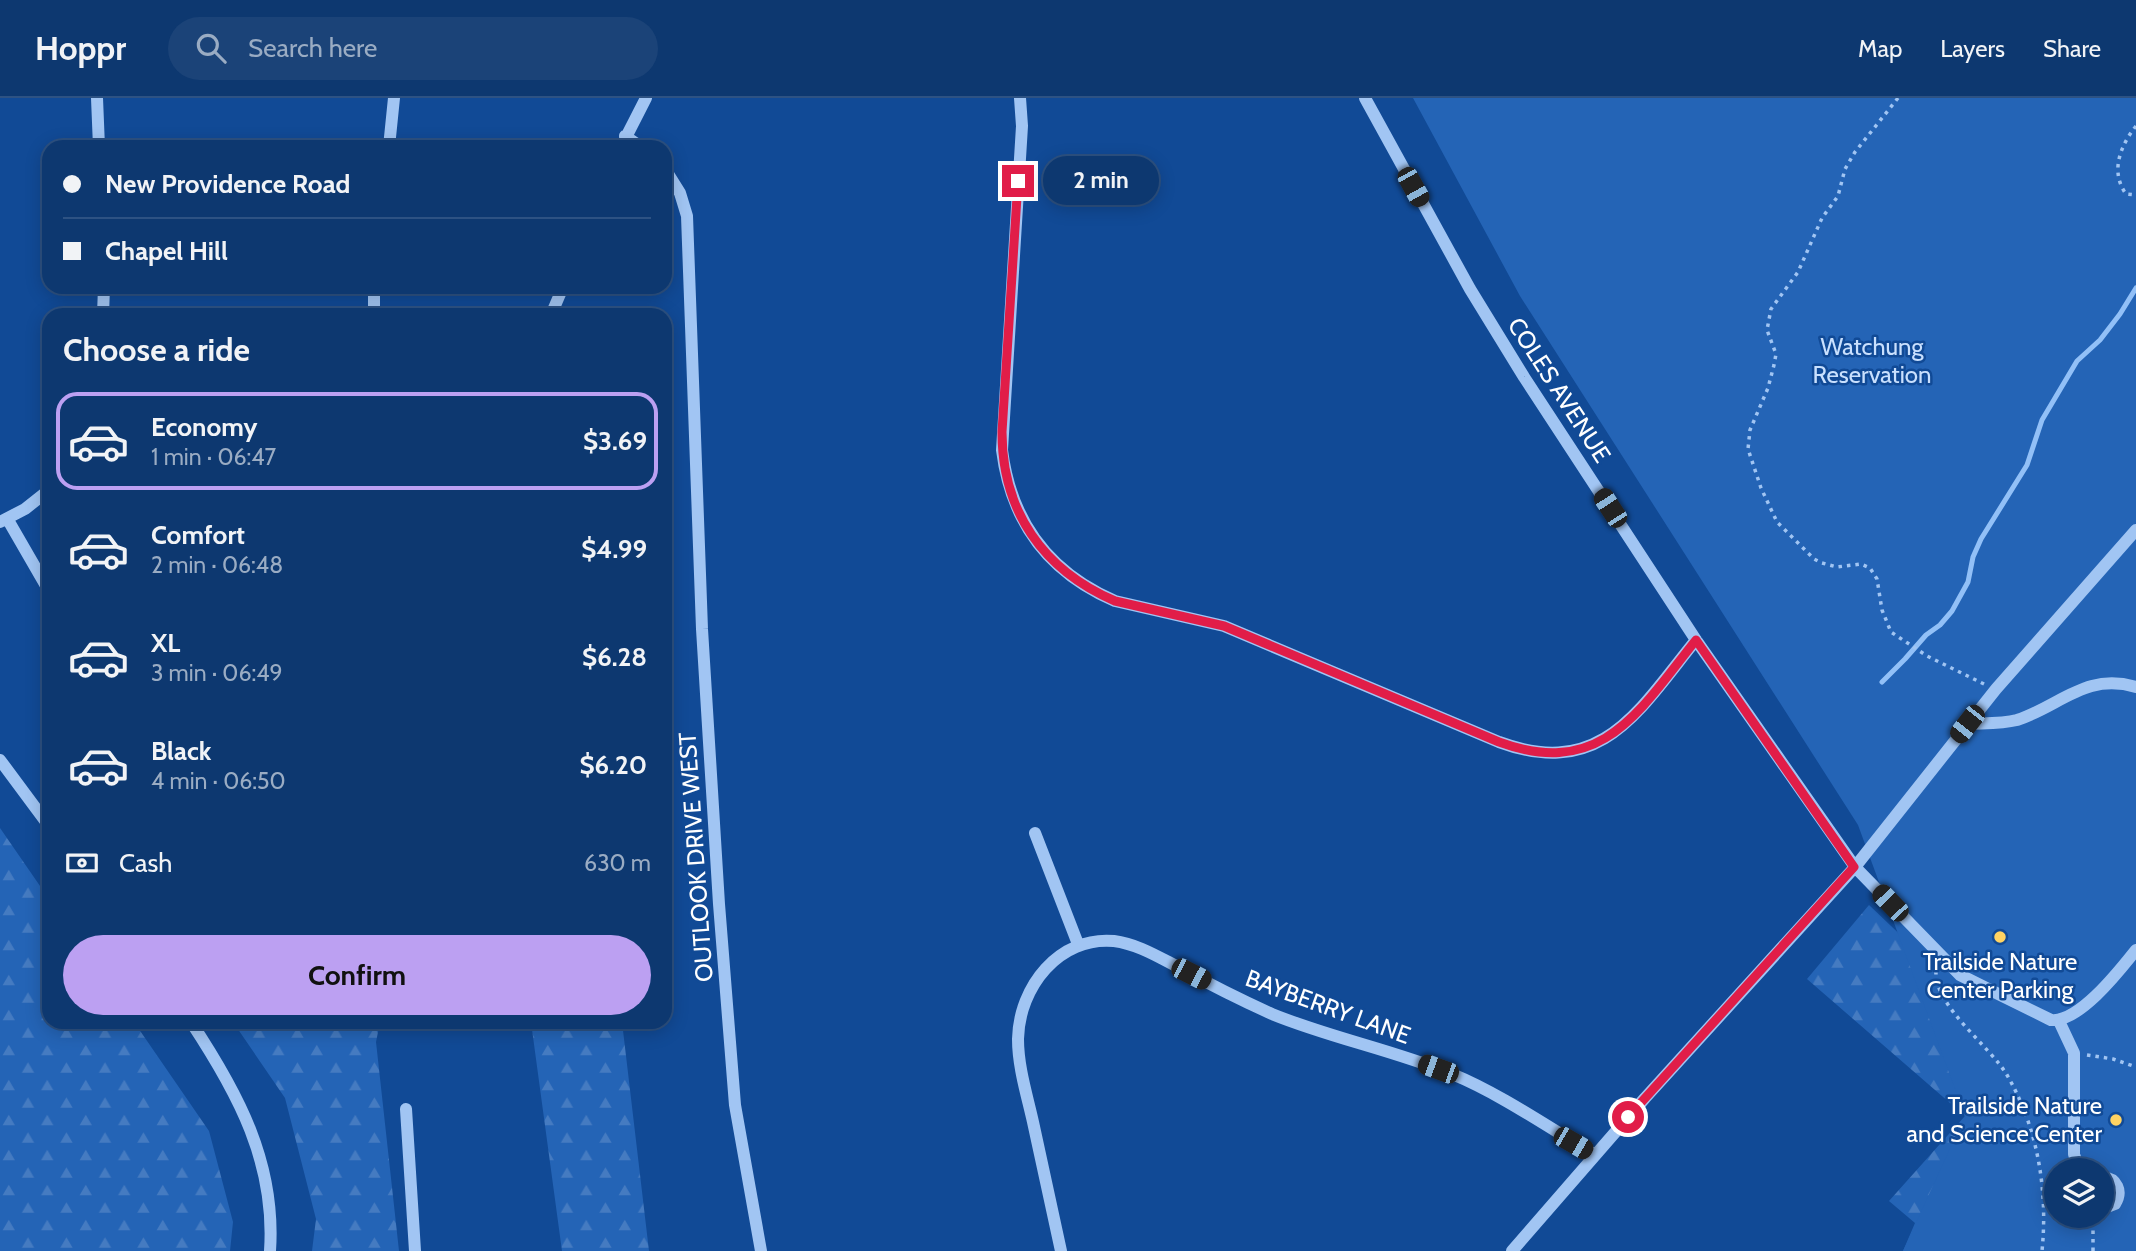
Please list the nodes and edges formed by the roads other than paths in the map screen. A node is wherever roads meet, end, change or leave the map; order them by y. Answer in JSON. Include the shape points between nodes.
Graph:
{"nodes":[{"id":1,"x":96,"y":98,"type":"edge"},
{"id":2,"x":394,"y":98,"type":"edge"},
{"id":3,"x":646,"y":98,"type":"edge"},
{"id":4,"x":1020,"y":98,"type":"edge"},
{"id":5,"x":1366,"y":98,"type":"edge"},
{"id":6,"x":99,"y":140,"type":"edge"},
{"id":7,"x":390,"y":140,"type":"edge"},
{"id":8,"x":624,"y":140,"type":"edge"},
{"id":9,"x":672,"y":180,"type":"edge"},
{"id":10,"x":42,"y":495,"type":"edge"},
{"id":11,"x":4,"y":521,"type":"edge"},
{"id":12,"x":2136,"y":530,"type":"edge"},
{"id":13,"x":42,"y":580,"type":"edge"},
{"id":14,"x":1696,"y":640,"type":"junction"},
{"id":15,"x":2136,"y":687,"type":"edge"},
{"id":16,"x":1967,"y":724,"type":"junction"},
{"id":17,"x":0,"y":760,"type":"edge"},
{"id":18,"x":42,"y":817,"type":"edge"},
{"id":19,"x":1035,"y":833,"type":"dead end"},
{"id":20,"x":1854,"y":867,"type":"junction"},
{"id":21,"x":1078,"y":944,"type":"junction"},
{"id":22,"x":2136,"y":950,"type":"edge"},
{"id":23,"x":2059,"y":1021,"type":"junction"},
{"id":24,"x":196,"y":1029,"type":"edge"},
{"id":25,"x":405,"y":1109,"type":"dead end"},
{"id":26,"x":1595,"y":1155,"type":"junction"},
{"id":27,"x":2075,"y":1158,"type":"edge"},
{"id":28,"x":2114,"y":1183,"type":"edge"},
{"id":29,"x":2114,"y":1204,"type":"edge"},
{"id":30,"x":270,"y":1251,"type":"edge"},
{"id":31,"x":415,"y":1251,"type":"edge"},
{"id":32,"x":761,"y":1251,"type":"edge"},
{"id":33,"x":1061,"y":1251,"type":"edge"},
{"id":34,"x":1512,"y":1251,"type":"edge"}],
"edges":[{"from":1,"to":6,"type":"street"},
{"from":2,"to":7,"type":"street"},
{"from":3,"to":8,"type":"street"},
{"from":4,"to":14,"type":"street","via":[[1002,450],[1008,485],[1022,519],[1042,549],[1068,575],[1115,601],[1224,626],[1499,742],[1545,754],[1592,746],[1623,727]]},
{"from":5,"to":14,"type":"street","name":"COLES AVENUE","via":[[1470,289]]},
{"from":9,"to":32,"type":"street","name":"OUTLOOK DRIVE WEST","via":[[688,216],[702,629],[735,1105]]},
{"from":10,"to":11,"type":"street"},
{"from":11,"to":13,"type":"street"},
{"from":12,"to":16,"type":"street"},
{"from":14,"to":20,"type":"street","name":"COLES AVENUE"},
{"from":15,"to":16,"type":"street","via":[[2122,682],[2090,687],[2020,719]]},
{"from":16,"to":20,"type":"street"},
{"from":17,"to":18,"type":"street"},
{"from":19,"to":21,"type":"street"},
{"from":20,"to":23,"type":"street","name":"COLES AVENUE","via":[[1954,969]]},
{"from":20,"to":26,"type":"street"},
{"from":21,"to":26,"type":"street","name":"BAYBERRY LANE","via":[[1115,941],[1131,945],[1291,1022],[1455,1075]]},
{"from":21,"to":33,"type":"street","name":"BAYBERRY LANE","via":[[1051,961],[1040,975],[1026,1002],[1018,1038]]},
{"from":22,"to":23,"type":"street","via":[[2095,996]]},
{"from":23,"to":27,"type":"street","via":[[2074,1053]]},
{"from":24,"to":30,"type":"street","via":[[241,1104],[256,1142],[267,1188]]},
{"from":25,"to":31,"type":"street"},
{"from":26,"to":34,"type":"street"},
{"from":28,"to":29,"type":"street","via":[[2119,1189]]}]}
